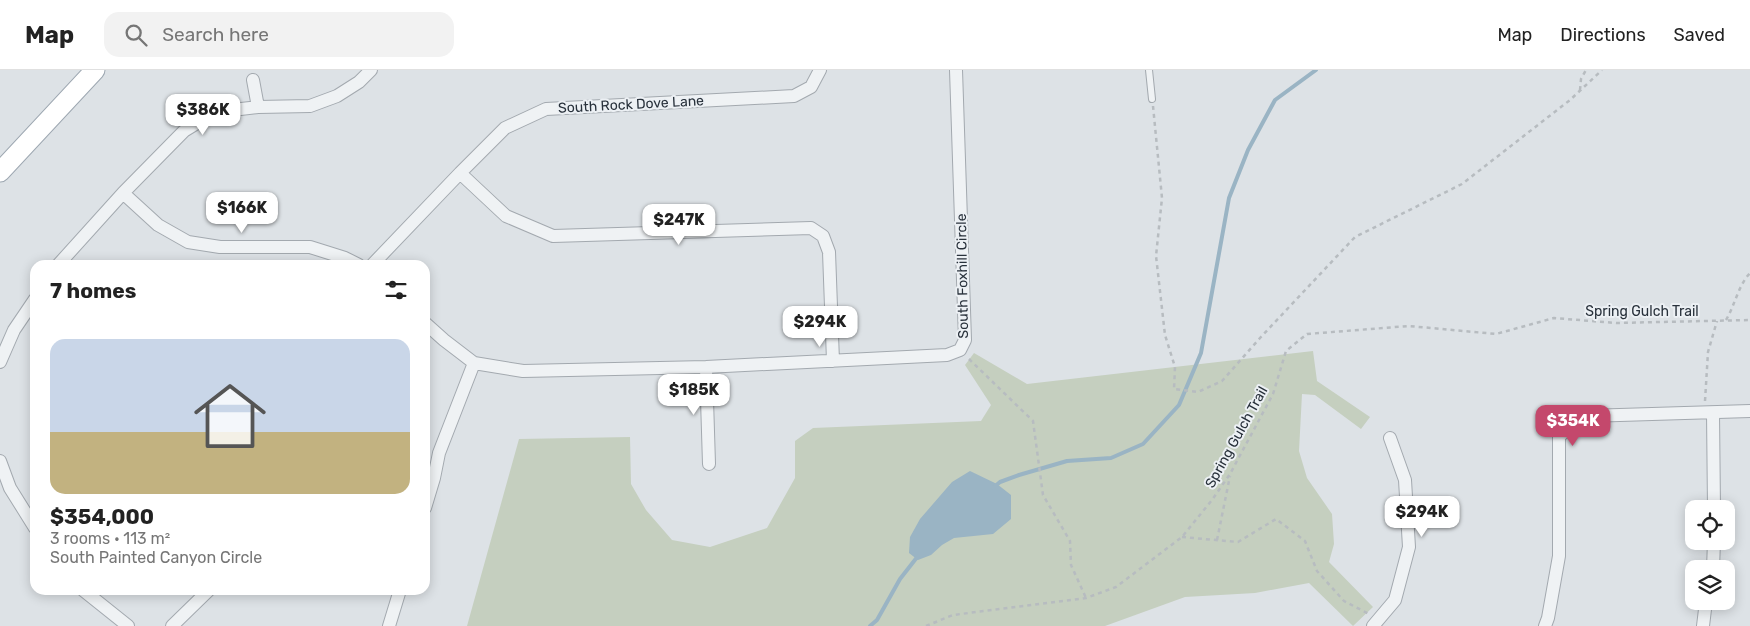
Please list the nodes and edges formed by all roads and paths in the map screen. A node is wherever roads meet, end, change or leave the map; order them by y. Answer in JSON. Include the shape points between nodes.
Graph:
{"nodes":[{"id":1,"x":95,"y":70,"type":"edge"},
{"id":2,"x":371,"y":70,"type":"edge"},
{"id":3,"x":820,"y":70,"type":"edge"},
{"id":4,"x":956,"y":70,"type":"edge"},
{"id":5,"x":1149,"y":70,"type":"edge"},
{"id":6,"x":1586,"y":70,"type":"edge"},
{"id":7,"x":1602,"y":70,"type":"edge"},
{"id":8,"x":253,"y":80,"type":"dead end"},
{"id":9,"x":1580,"y":90,"type":"junction"},
{"id":10,"x":1152,"y":99,"type":"joint"},
{"id":11,"x":258,"y":107,"type":"junction"},
{"id":12,"x":0,"y":172,"type":"edge"},
{"id":13,"x":460,"y":173,"type":"junction"},
{"id":14,"x":123,"y":193,"type":"junction"},
{"id":15,"x":63,"y":260,"type":"edge"},
{"id":16,"x":349,"y":260,"type":"edge"},
{"id":17,"x":377,"y":260,"type":"edge"},
{"id":18,"x":1750,"y":273,"type":"edge"},
{"id":19,"x":30,"y":306,"type":"edge"},
{"id":20,"x":1750,"y":320,"type":"edge"},
{"id":21,"x":1717,"y":321,"type":"junction"},
{"id":22,"x":1726,"y":321,"type":"junction"},
{"id":23,"x":430,"y":327,"type":"edge"},
{"id":24,"x":960,"y":350,"type":"junction"},
{"id":25,"x":833,"y":361,"type":"junction"},
{"id":26,"x":0,"y":362,"type":"edge"},
{"id":27,"x":474,"y":363,"type":"junction"},
{"id":28,"x":706,"y":367,"type":"junction"},
{"id":29,"x":1750,"y":411,"type":"edge"},
{"id":30,"x":1709,"y":413,"type":"junction"},
{"id":31,"x":1390,"y":438,"type":"dead end"},
{"id":32,"x":0,"y":462,"type":"edge"},
{"id":33,"x":709,"y":464,"type":"dead end"},
{"id":34,"x":1230,"y":474,"type":"junction"},
{"id":35,"x":430,"y":477,"type":"edge"},
{"id":36,"x":1714,"y":500,"type":"edge"},
{"id":37,"x":30,"y":520,"type":"edge"},
{"id":38,"x":1182,"y":537,"type":"junction"},
{"id":39,"x":1216,"y":540,"type":"junction"},
{"id":40,"x":89,"y":595,"type":"edge"},
{"id":41,"x":204,"y":595,"type":"edge"},
{"id":42,"x":398,"y":595,"type":"edge"},
{"id":43,"x":1086,"y":598,"type":"junction"},
{"id":44,"x":1705,"y":610,"type":"edge"},
{"id":45,"x":1376,"y":622,"type":"edge"},
{"id":46,"x":128,"y":626,"type":"edge"},
{"id":47,"x":172,"y":626,"type":"edge"},
{"id":48,"x":389,"y":626,"type":"edge"},
{"id":49,"x":926,"y":626,"type":"edge"},
{"id":50,"x":1545,"y":626,"type":"edge"},
{"id":51,"x":1703,"y":626,"type":"edge"}],
"edges":[{"from":1,"to":12,"type":"main road"},
{"from":2,"to":11,"type":"street","via":[[337,96],[310,106]]},
{"from":3,"to":13,"type":"street","name":"South Rock Dove Lane","via":[[811,88],[794,96],[546,109],[506,128]]},
{"from":4,"to":24,"type":"street","name":"South Foxhill Circle","via":[[965,340]]},
{"from":5,"to":10,"type":"lane"},
{"from":6,"to":9,"type":"path"},
{"from":7,"to":9,"type":"path"},
{"from":8,"to":11,"type":"street"},
{"from":9,"to":10,"type":"path","via":[[1462,184],[1355,237],[1222,381],[1198,392],[1174,389],[1175,367],[1165,335],[1156,256],[1162,198]]},
{"from":11,"to":14,"type":"street","via":[[215,112],[184,131]]},
{"from":13,"to":17,"type":"street","name":"South Rock Dove Lane"},
{"from":13,"to":25,"type":"street","via":[[506,216],[553,236],[811,228],[823,236],[829,252]]},
{"from":14,"to":15,"type":"street"},
{"from":14,"to":16,"type":"street","via":[[158,225],[188,242],[220,247],[310,248]]},
{"from":18,"to":22,"type":"path"},
{"from":19,"to":26,"type":"street","via":[[14,330]]},
{"from":20,"to":22,"type":"path","name":"Spring Gulch Trail"},
{"from":21,"to":22,"type":"path","name":"Spring Gulch Trail"},
{"from":21,"to":30,"type":"path","via":[[1708,352]]},
{"from":21,"to":34,"type":"path","name":"Spring Gulch Trail","via":[[1616,323],[1554,318],[1496,334],[1409,326],[1307,334],[1286,350],[1274,394]]},
{"from":23,"to":27,"type":"street","name":"South Foxhill Circle"},
{"from":24,"to":25,"type":"street","name":"South Foxhill Circle","via":[[947,355]]},
{"from":24,"to":43,"type":"path","via":[[1033,421],[1043,495],[1070,541],[1071,565]]},
{"from":25,"to":28,"type":"street","name":"South Foxhill Circle"},
{"from":27,"to":28,"type":"street","name":"South Foxhill Circle","via":[[523,371]]},
{"from":27,"to":35,"type":"street"},
{"from":28,"to":33,"type":"street"},
{"from":29,"to":30,"type":"street"},
{"from":30,"to":36,"type":"street"},
{"from":30,"to":50,"type":"street","via":[[1587,416],[1559,436],[1559,556]]},
{"from":31,"to":45,"type":"street","via":[[1405,480],[1409,547],[1394,600]]},
{"from":32,"to":37,"type":"street","via":[[10,488]]},
{"from":34,"to":38,"type":"path","name":"Spring Gulch Trail"},
{"from":34,"to":39,"type":"path"},
{"from":38,"to":39,"type":"path"},
{"from":38,"to":43,"type":"path","name":"Spring Gulch Trail","via":[[1116,587]]},
{"from":39,"to":45,"type":"path","via":[[1238,542],[1276,519],[1305,541],[1317,571],[1344,601]]},
{"from":40,"to":46,"type":"street"},
{"from":41,"to":47,"type":"street"},
{"from":42,"to":48,"type":"street"},
{"from":43,"to":49,"type":"path","name":"Spring Gulch Trail","via":[[953,615]]},
{"from":44,"to":51,"type":"street"}]}
